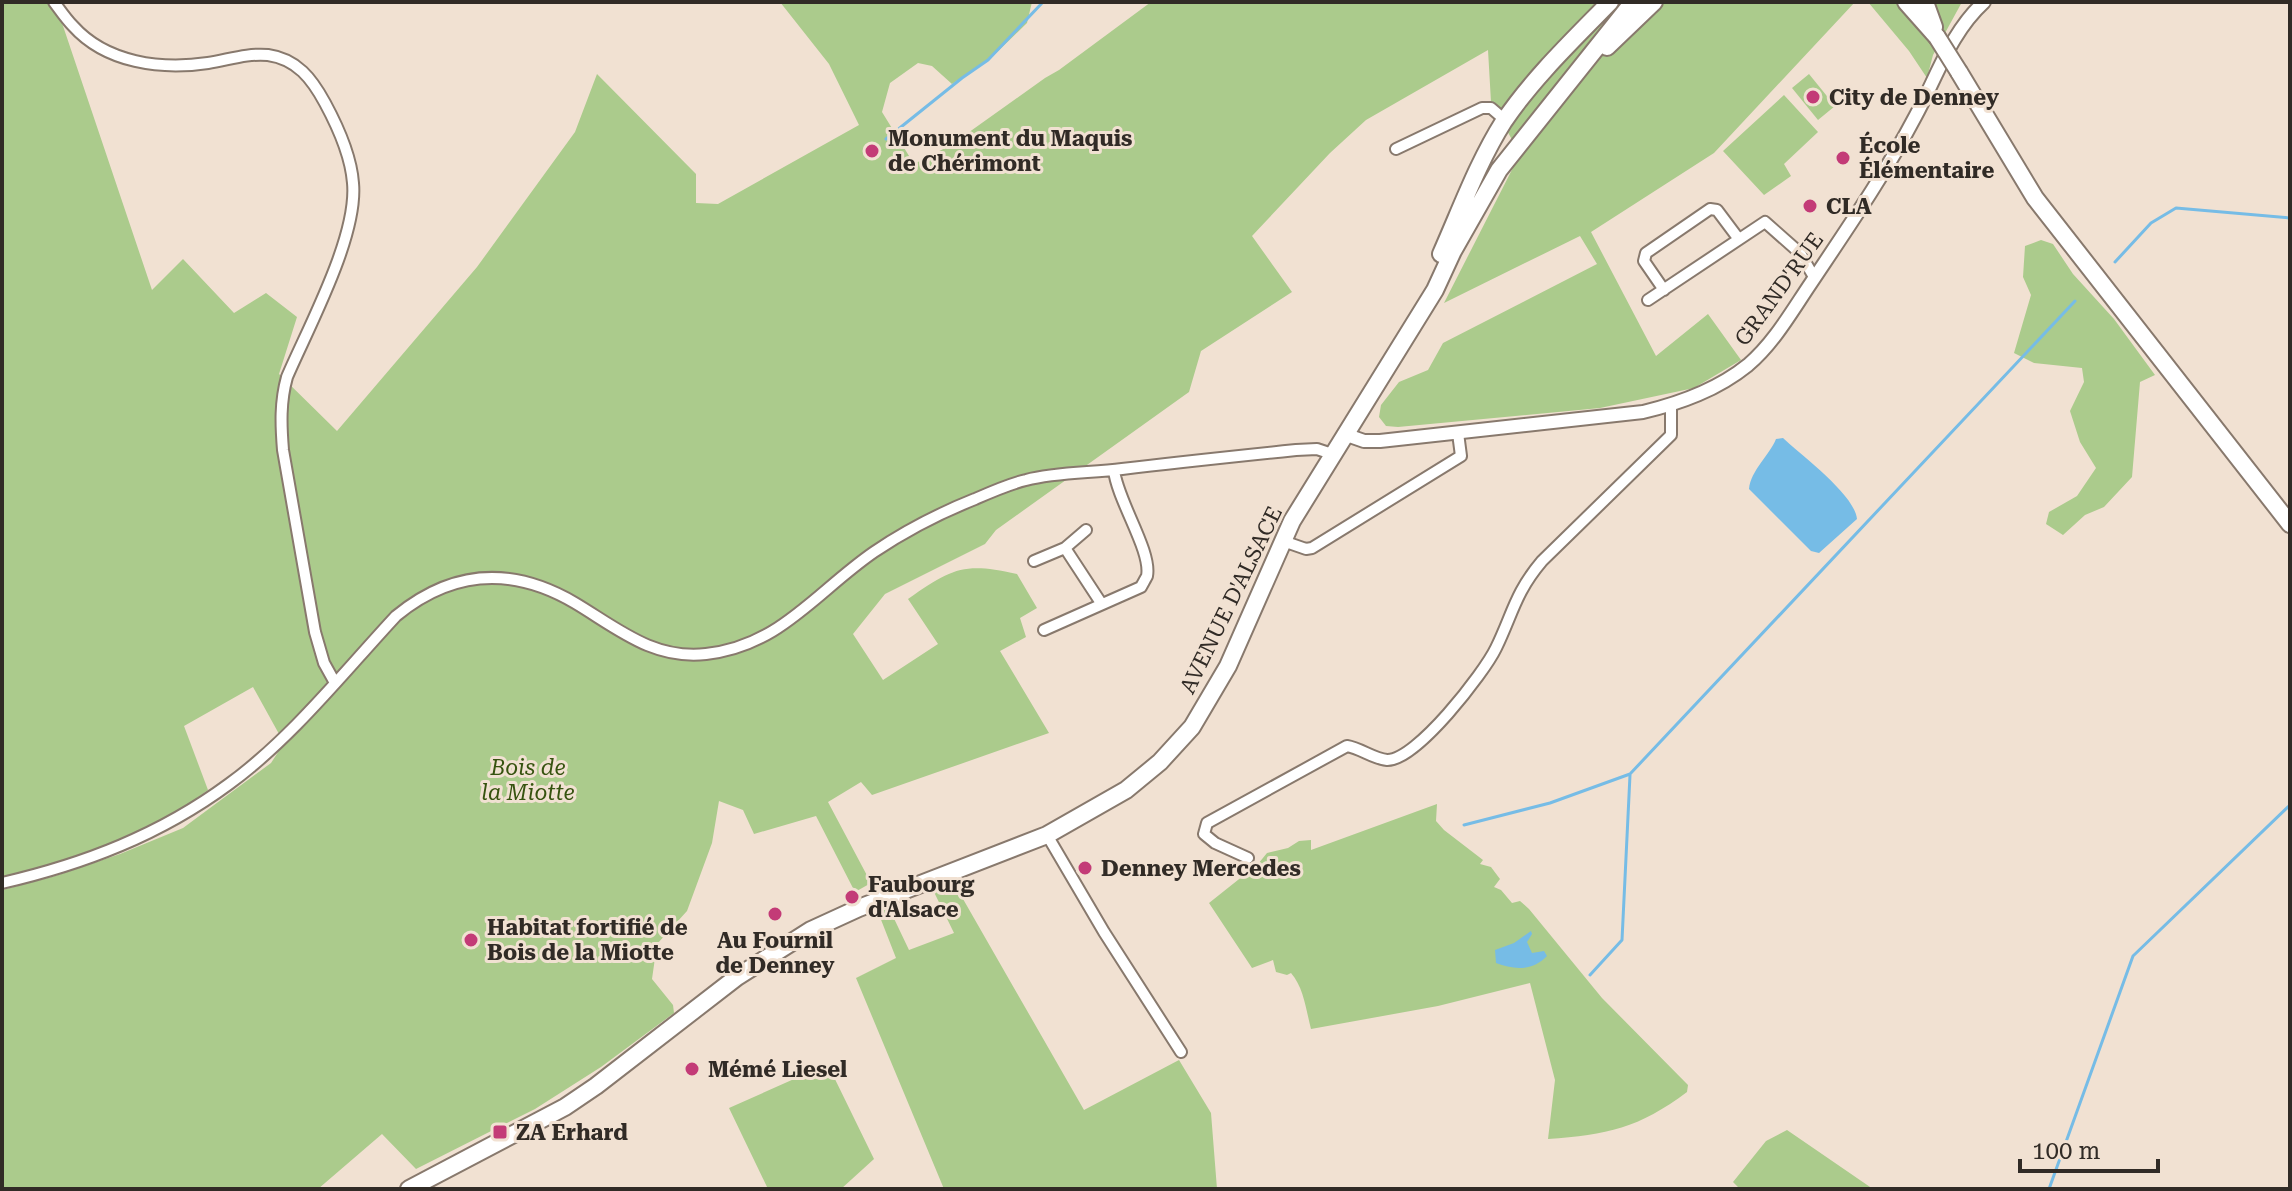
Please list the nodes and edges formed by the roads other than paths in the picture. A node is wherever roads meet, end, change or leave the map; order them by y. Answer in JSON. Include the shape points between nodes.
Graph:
{"nodes":[{"id":1,"x":54,"y":2,"type":"edge"},
{"id":2,"x":1610,"y":2,"type":"edge"},
{"id":3,"x":1633,"y":2,"type":"edge"},
{"id":4,"x":1654,"y":2,"type":"edge"},
{"id":5,"x":1906,"y":2,"type":"edge"},
{"id":6,"x":1916,"y":2,"type":"edge"},
{"id":7,"x":1925,"y":2,"type":"edge"},
{"id":8,"x":1984,"y":2,"type":"edge"},
{"id":9,"x":1937,"y":37,"type":"junction"},
{"id":10,"x":1556,"y":95,"type":"junction"},
{"id":11,"x":1505,"y":120,"type":"junction"},
{"id":12,"x":1396,"y":149,"type":"dead end"},
{"id":13,"x":1738,"y":238,"type":"junction"},
{"id":14,"x":1814,"y":277,"type":"junction"},
{"id":15,"x":1664,"y":290,"type":"junction"},
{"id":16,"x":1648,"y":300,"type":"dead end"},
{"id":17,"x":1412,"y":323,"type":"junction"},
{"id":18,"x":1671,"y":406,"type":"junction"},
{"id":19,"x":1458,"y":433,"type":"junction"},
{"id":20,"x":1344,"y":434,"type":"junction"},
{"id":21,"x":1332,"y":454,"type":"junction"},
{"id":22,"x":1114,"y":470,"type":"junction"},
{"id":23,"x":2290,"y":524,"type":"edge"},
{"id":24,"x":1086,"y":530,"type":"dead end"},
{"id":25,"x":1283,"y":541,"type":"junction"},
{"id":26,"x":1065,"y":548,"type":"junction"},
{"id":27,"x":1034,"y":561,"type":"dead end"},
{"id":28,"x":1101,"y":603,"type":"junction"},
{"id":29,"x":1044,"y":630,"type":"dead end"},
{"id":30,"x":334,"y":681,"type":"junction"},
{"id":31,"x":1047,"y":835,"type":"junction"},
{"id":32,"x":1248,"y":858,"type":"dead end"},
{"id":33,"x":2,"y":883,"type":"edge"},
{"id":34,"x":1181,"y":1052,"type":"dead end"},
{"id":35,"x":409,"y":1189,"type":"edge"}],
"edges":[{"from":1,"to":30,"type":"street","via":[[74,28],[101,48],[146,64],[188,66],[256,55],[293,63],[319,91],[348,157],[353,186],[349,225],[287,377],[281,422],[315,632]]},
{"from":2,"to":11,"type":"main road","name":"AVENUE D'ALSACE","via":[[1544,70]]},
{"from":3,"to":10,"type":"main road"},
{"from":4,"to":10,"type":"main road"},
{"from":5,"to":9,"type":"main road"},
{"from":6,"to":9,"type":"main road"},
{"from":7,"to":9,"type":"main road"},
{"from":8,"to":14,"type":"street","name":"GRAND'RUE","via":[[1952,41],[1900,145]]},
{"from":9,"to":23,"type":"main road","bridge":true,"via":[[2035,198]]},
{"from":10,"to":17,"type":"main road","name":"AVENUE D'ALSACE","via":[[1499,170]]},
{"from":11,"to":12,"type":"street","via":[[1491,108],[1482,108]]},
{"from":11,"to":17,"type":"main road","name":"AVENUE D'ALSACE"},
{"from":13,"to":14,"type":"street","via":[[1768,223],[1800,253]]},
{"from":13,"to":15,"type":"street"},
{"from":13,"to":15,"type":"street","via":[[1717,210],[1710,209],[1646,253],[1644,261]]},
{"from":14,"to":18,"type":"street","name":"GRAND'RUE","via":[[1774,338],[1749,365],[1708,392]]},
{"from":15,"to":16,"type":"street"},
{"from":17,"to":20,"type":"main road","name":"AVENUE D'ALSACE"},
{"from":18,"to":19,"type":"street","name":"GRAND'RUE"},
{"from":18,"to":32,"type":"street","via":[[1671,435],[1524,583],[1495,650],[1417,747],[1386,760],[1347,746],[1207,823],[1204,834]]},
{"from":19,"to":20,"type":"street","name":"GRAND'RUE","via":[[1380,441]]},
{"from":19,"to":25,"type":"street","via":[[1461,456],[1312,548]]},
{"from":20,"to":21,"type":"main road","name":"AVENUE D'ALSACE"},
{"from":21,"to":22,"type":"street","via":[[1317,449]]},
{"from":21,"to":25,"type":"main road","name":"AVENUE D'ALSACE"},
{"from":22,"to":28,"type":"street","via":[[1147,577],[1141,587]]},
{"from":22,"to":30,"type":"street","via":[[1027,480],[906,531],[783,625],[733,650],[702,655],[652,649],[539,585],[469,578],[415,600]]},
{"from":24,"to":26,"type":"street"},
{"from":25,"to":31,"type":"main road","name":"AVENUE D'ALSACE","via":[[1228,666],[1192,727],[1134,784]]},
{"from":26,"to":27,"type":"street"},
{"from":26,"to":28,"type":"street"},
{"from":28,"to":29,"type":"street"},
{"from":30,"to":33,"type":"street","via":[[231,783],[171,822],[117,849]]},
{"from":31,"to":34,"type":"street"},
{"from":31,"to":35,"type":"main road","name":"AVENUE D'ALSACE","via":[[811,930],[737,977],[565,1107]]}]}
